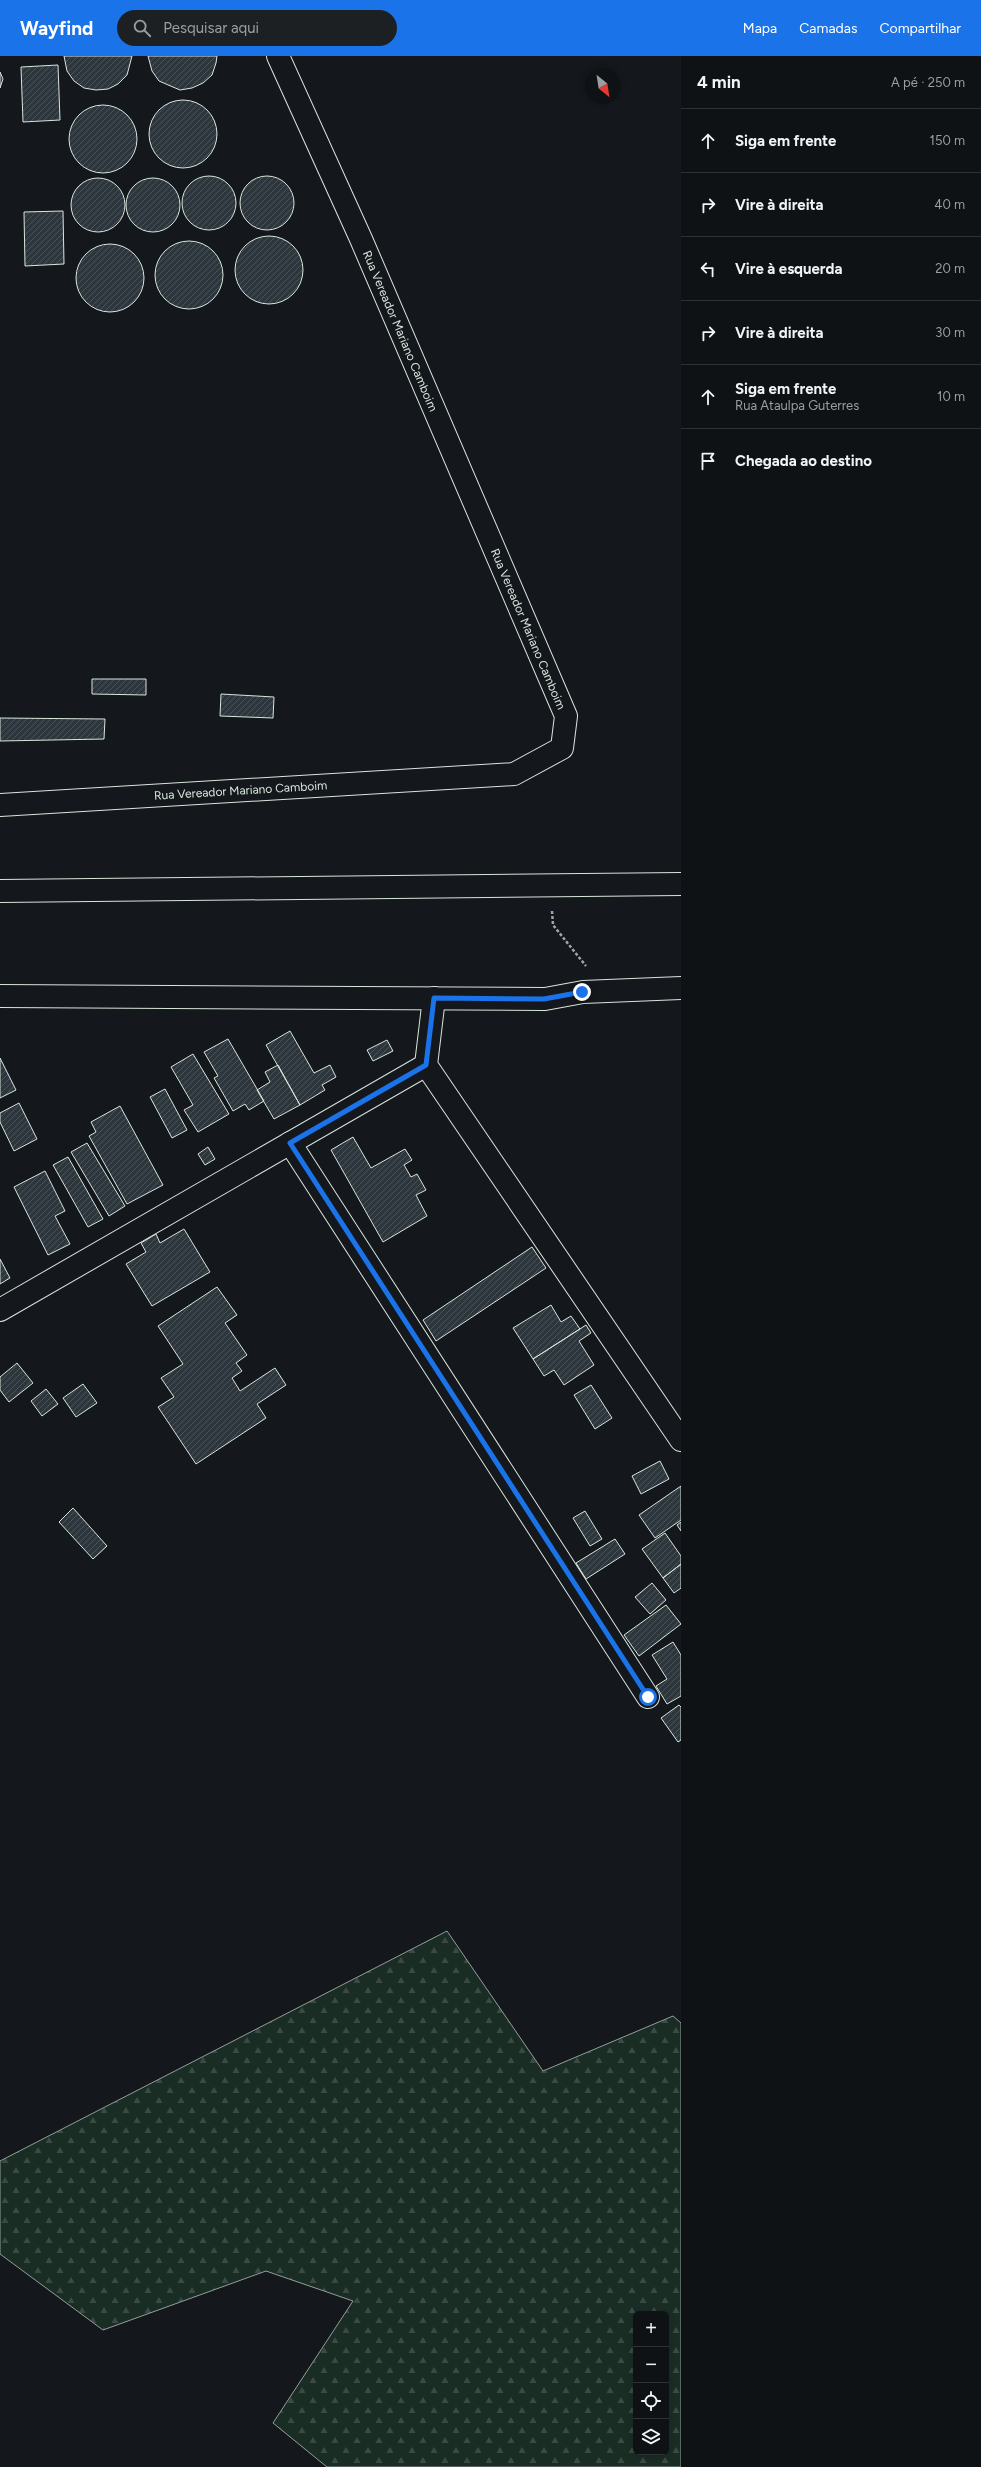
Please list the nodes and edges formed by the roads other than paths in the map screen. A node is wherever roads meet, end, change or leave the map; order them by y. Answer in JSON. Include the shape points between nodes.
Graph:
{"nodes":[{"id":1,"x":278,"y":56,"type":"edge"},
{"id":2,"x":0,"y":805,"type":"edge"},
{"id":3,"x":681,"y":884,"type":"edge"},
{"id":4,"x":0,"y":891,"type":"edge"},
{"id":5,"x":681,"y":988,"type":"edge"},
{"id":6,"x":0,"y":996,"type":"edge"},
{"id":7,"x":434,"y":998,"type":"junction"},
{"id":8,"x":426,"y":1065,"type":"junction"},
{"id":9,"x":290,"y":1143,"type":"junction"},
{"id":10,"x":0,"y":1310,"type":"edge"},
{"id":11,"x":681,"y":1440,"type":"edge"},
{"id":12,"x":648,"y":1697,"type":"dead end"}],
"edges":[{"from":1,"to":2,"type":"main road","name":"Rua Vereador Mariano Camboim","via":[[364,246],[566,716],[562,748],[514,774]]},
{"from":3,"to":4,"type":"main road"},
{"from":5,"to":7,"type":"main road","via":[[582,992],[544,999]]},
{"from":6,"to":7,"type":"main road"},
{"from":7,"to":8,"type":"main road"},
{"from":8,"to":9,"type":"main road"},
{"from":8,"to":11,"type":"main road"},
{"from":9,"to":10,"type":"main road"},
{"from":9,"to":12,"type":"main road"}]}
